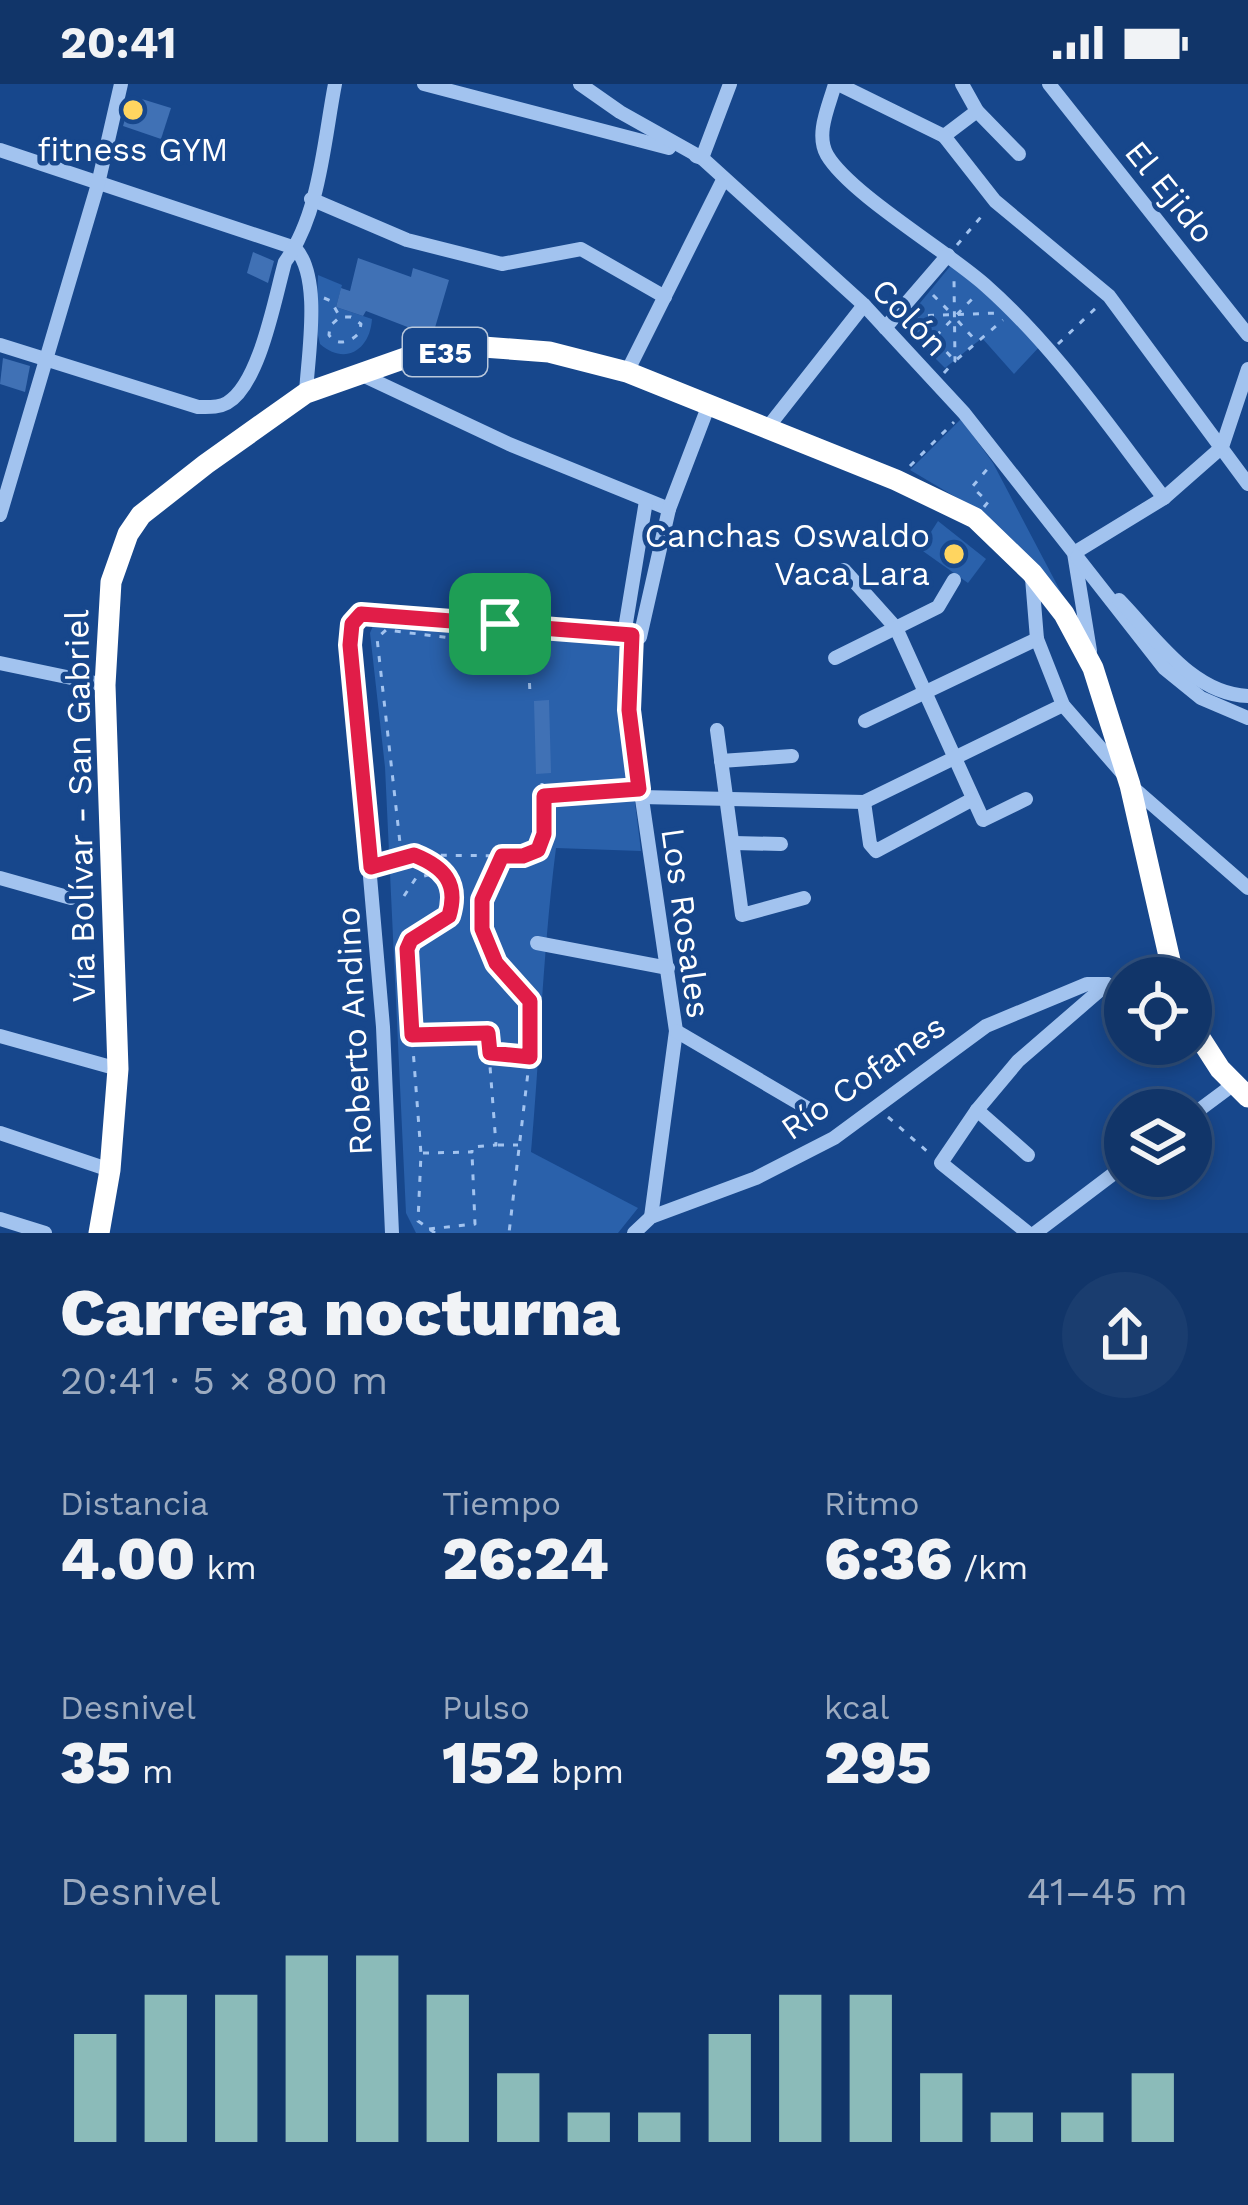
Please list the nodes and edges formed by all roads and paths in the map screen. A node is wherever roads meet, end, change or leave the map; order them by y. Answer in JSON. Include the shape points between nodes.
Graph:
{"nodes":[{"id":1,"x":121,"y":84,"type":"edge"},
{"id":2,"x":335,"y":84,"type":"edge"},
{"id":3,"x":424,"y":84,"type":"edge"},
{"id":4,"x":580,"y":84,"type":"edge"},
{"id":5,"x":730,"y":84,"type":"edge"},
{"id":6,"x":836,"y":84,"type":"edge"},
{"id":7,"x":962,"y":84,"type":"edge"},
{"id":8,"x":1048,"y":84,"type":"edge"},
{"id":9,"x":977,"y":111,"type":"junction"},
{"id":10,"x":620,"y":112,"type":"junction"},
{"id":11,"x":610,"y":131,"type":"junction"},
{"id":12,"x":944,"y":136,"type":"junction"},
{"id":13,"x":0,"y":150,"type":"edge"},
{"id":14,"x":1019,"y":154,"type":"dead end"},
{"id":15,"x":702,"y":158,"type":"junction"},
{"id":16,"x":723,"y":180,"type":"junction"},
{"id":17,"x":98,"y":184,"type":"junction"},
{"id":18,"x":311,"y":199,"type":"junction"},
{"id":19,"x":995,"y":201,"type":"junction"},
{"id":20,"x":295,"y":248,"type":"junction"},
{"id":21,"x":951,"y":257,"type":"junction"},
{"id":22,"x":922,"y":284,"type":"junction"},
{"id":23,"x":985,"y":285,"type":"junction"},
{"id":24,"x":310,"y":294,"type":"junction"},
{"id":25,"x":1109,"y":296,"type":"junction"},
{"id":26,"x":665,"y":297,"type":"junction"},
{"id":27,"x":864,"y":305,"type":"junction"},
{"id":28,"x":903,"y":307,"type":"junction"},
{"id":29,"x":1013,"y":312,"type":"junction"},
{"id":30,"x":340,"y":317,"type":"junction"},
{"id":31,"x":955,"y":317,"type":"junction"},
{"id":32,"x":916,"y":319,"type":"junction"},
{"id":33,"x":885,"y":328,"type":"junction"},
{"id":34,"x":1248,"y":334,"type":"edge"},
{"id":35,"x":934,"y":338,"type":"junction"},
{"id":36,"x":348,"y":341,"type":"junction"},
{"id":37,"x":977,"y":342,"type":"junction"},
{"id":38,"x":0,"y":345,"type":"edge"},
{"id":39,"x":1052,"y":350,"type":"junction"},
{"id":40,"x":44,"y":358,"type":"junction"},
{"id":41,"x":955,"y":361,"type":"junction"},
{"id":42,"x":354,"y":363,"type":"junction"},
{"id":43,"x":1248,"y":369,"type":"edge"},
{"id":44,"x":627,"y":372,"type":"junction"},
{"id":45,"x":935,"y":382,"type":"junction"},
{"id":46,"x":316,"y":388,"type":"junction"},
{"id":47,"x":708,"y":407,"type":"junction"},
{"id":48,"x":964,"y":412,"type":"junction"},
{"id":49,"x":767,"y":427,"type":"junction"},
{"id":50,"x":1222,"y":447,"type":"junction"},
{"id":51,"x":993,"y":463,"type":"dead end"},
{"id":52,"x":4,"y":480,"type":"edge"},
{"id":53,"x":896,"y":480,"type":"junction"},
{"id":54,"x":1248,"y":484,"type":"edge"},
{"id":55,"x":1164,"y":498,"type":"junction"},
{"id":56,"x":646,"y":501,"type":"junction"},
{"id":57,"x":669,"y":509,"type":"junction"},
{"id":58,"x":981,"y":512,"type":"dead end"},
{"id":59,"x":0,"y":515,"type":"edge"},
{"id":60,"x":1074,"y":553,"type":"junction"},
{"id":61,"x":844,"y":570,"type":"dead end"},
{"id":62,"x":1032,"y":573,"type":"junction"},
{"id":63,"x":954,"y":580,"type":"dead end"},
{"id":64,"x":896,"y":628,"type":"junction"},
{"id":65,"x":632,"y":636,"type":"junction"},
{"id":66,"x":1037,"y":639,"type":"junction"},
{"id":67,"x":836,"y":658,"type":"dead end"},
{"id":68,"x":0,"y":663,"type":"edge"},
{"id":69,"x":1093,"y":668,"type":"junction"},
{"id":70,"x":105,"y":686,"type":"junction"},
{"id":71,"x":925,"y":692,"type":"junction"},
{"id":72,"x":530,"y":693,"type":"dead end"},
{"id":73,"x":1248,"y":696,"type":"edge"},
{"id":74,"x":1063,"y":705,"type":"junction"},
{"id":75,"x":1248,"y":718,"type":"edge"},
{"id":76,"x":865,"y":721,"type":"dead end"},
{"id":77,"x":717,"y":730,"type":"dead end"},
{"id":78,"x":792,"y":756,"type":"dead end"},
{"id":79,"x":955,"y":758,"type":"junction"},
{"id":80,"x":721,"y":761,"type":"junction"},
{"id":81,"x":1127,"y":780,"type":"junction"},
{"id":82,"x":542,"y":783,"type":"dead end"},
{"id":83,"x":640,"y":793,"type":"junction"},
{"id":84,"x":544,"y":796,"type":"junction"},
{"id":85,"x":973,"y":799,"type":"junction"},
{"id":86,"x":1026,"y":799,"type":"dead end"},
{"id":87,"x":728,"y":800,"type":"junction"},
{"id":88,"x":864,"y":802,"type":"junction"},
{"id":89,"x":734,"y":843,"type":"junction"},
{"id":90,"x":781,"y":844,"type":"dead end"},
{"id":91,"x":414,"y":855,"type":"junction"},
{"id":92,"x":502,"y":856,"type":"junction"},
{"id":93,"x":371,"y":867,"type":"junction"},
{"id":94,"x":444,"y":871,"type":"junction"},
{"id":95,"x":0,"y":878,"type":"edge"},
{"id":96,"x":1248,"y":888,"type":"edge"},
{"id":97,"x":404,"y":896,"type":"dead end"},
{"id":98,"x":70,"y":898,"type":"dead end"},
{"id":99,"x":804,"y":898,"type":"dead end"},
{"id":100,"x":537,"y":943,"type":"dead end"},
{"id":101,"x":1169,"y":957,"type":"edge"},
{"id":102,"x":668,"y":968,"type":"junction"},
{"id":103,"x":1104,"y":984,"type":"edge"},
{"id":104,"x":1104,"y":987,"type":"edge"},
{"id":105,"x":676,"y":1031,"type":"junction"},
{"id":106,"x":412,"y":1035,"type":"junction"},
{"id":107,"x":0,"y":1036,"type":"edge"},
{"id":108,"x":490,"y":1053,"type":"junction"},
{"id":109,"x":1212,"y":1053,"type":"edge"},
{"id":110,"x":530,"y":1057,"type":"junction"},
{"id":111,"x":118,"y":1070,"type":"junction"},
{"id":112,"x":1234,"y":1083,"type":"edge"},
{"id":113,"x":807,"y":1108,"type":"dead end"},
{"id":114,"x":877,"y":1108,"type":"junction"},
{"id":115,"x":977,"y":1109,"type":"junction"},
{"id":116,"x":0,"y":1133,"type":"edge"},
{"id":117,"x":496,"y":1145,"type":"junction"},
{"id":118,"x":520,"y":1145,"type":"junction"},
{"id":119,"x":472,"y":1152,"type":"junction"},
{"id":120,"x":421,"y":1154,"type":"junction"},
{"id":121,"x":1028,"y":1155,"type":"dead end"},
{"id":122,"x":941,"y":1163,"type":"junction"},
{"id":123,"x":110,"y":1170,"type":"junction"},
{"id":124,"x":1104,"y":1180,"type":"edge"},
{"id":125,"x":651,"y":1217,"type":"junction"},
{"id":126,"x":0,"y":1219,"type":"edge"},
{"id":127,"x":475,"y":1224,"type":"junction"},
{"id":128,"x":425,"y":1229,"type":"junction"},
{"id":129,"x":45,"y":1233,"type":"edge"},
{"id":130,"x":99,"y":1233,"type":"edge"},
{"id":131,"x":392,"y":1233,"type":"edge"},
{"id":132,"x":435,"y":1233,"type":"edge"},
{"id":133,"x":476,"y":1233,"type":"edge"},
{"id":134,"x":509,"y":1233,"type":"edge"},
{"id":135,"x":634,"y":1233,"type":"edge"},
{"id":136,"x":1032,"y":1233,"type":"edge"}],
"edges":[{"from":1,"to":17,"type":"street"},
{"from":2,"to":18,"type":"street"},
{"from":3,"to":11,"type":"street"},
{"from":4,"to":10,"type":"street","name":"Colón"},
{"from":5,"to":15,"type":"street"},
{"from":6,"to":12,"type":"street"},
{"from":6,"to":21,"type":"street","via":[[821,134],[826,154]]},
{"from":7,"to":9,"type":"street"},
{"from":8,"to":34,"type":"street","name":"El Ejido"},
{"from":9,"to":12,"type":"street"},
{"from":9,"to":14,"type":"street"},
{"from":10,"to":11,"type":"street"},
{"from":10,"to":15,"type":"street","name":"Colón"},
{"from":11,"to":15,"type":"street"},
{"from":12,"to":19,"type":"street"},
{"from":13,"to":17,"type":"street"},
{"from":15,"to":16,"type":"street","name":"Colón"},
{"from":16,"to":26,"type":"street"},
{"from":16,"to":27,"type":"street","name":"Colón"},
{"from":17,"to":20,"type":"street"},
{"from":17,"to":40,"type":"street"},
{"from":18,"to":20,"type":"street"},
{"from":18,"to":26,"type":"street","via":[[407,240],[502,264],[580,249]]},
{"from":19,"to":21,"type":"path"},
{"from":19,"to":25,"type":"street"},
{"from":20,"to":24,"type":"street","via":[[306,260]]},
{"from":20,"to":40,"type":"street","via":[[255,365],[225,404],[198,407]]},
{"from":21,"to":22,"type":"street"},
{"from":21,"to":23,"type":"street"},
{"from":21,"to":31,"type":"path"},
{"from":22,"to":28,"type":"street"},
{"from":22,"to":31,"type":"path"},
{"from":23,"to":29,"type":"street"},
{"from":23,"to":31,"type":"path"},
{"from":24,"to":30,"type":"path","via":[[332,301]]},
{"from":24,"to":46,"type":"street"},
{"from":25,"to":39,"type":"path"},
{"from":25,"to":50,"type":"street"},
{"from":26,"to":44,"type":"street"},
{"from":27,"to":33,"type":"street","name":"Colón"},
{"from":27,"to":49,"type":"street"},
{"from":28,"to":32,"type":"path"},
{"from":28,"to":33,"type":"street"},
{"from":29,"to":31,"type":"path"},
{"from":29,"to":37,"type":"path"},
{"from":29,"to":39,"type":"street"},
{"from":30,"to":36,"type":"path","via":[[329,335]]},
{"from":30,"to":36,"type":"path","via":[[361,324]]},
{"from":31,"to":32,"type":"path"},
{"from":31,"to":35,"type":"path"},
{"from":31,"to":37,"type":"path"},
{"from":31,"to":41,"type":"path"},
{"from":32,"to":35,"type":"path"},
{"from":33,"to":45,"type":"street","name":"Colón"},
{"from":35,"to":41,"type":"path"},
{"from":36,"to":42,"type":"path"},
{"from":37,"to":41,"type":"path"},
{"from":38,"to":40,"type":"street"},
{"from":39,"to":55,"type":"street"},
{"from":40,"to":52,"type":"street"},
{"from":41,"to":45,"type":"path"},
{"from":42,"to":44,"type":"highway","name":"Vía Bolívar - San Gabriel","number":"E35","via":[[483,347],[550,352]]},
{"from":42,"to":46,"type":"highway","name":"Vía Bolívar - San Gabriel","number":"E35"},
{"from":42,"to":56,"type":"street","via":[[509,444]]},
{"from":43,"to":50,"type":"street"},
{"from":44,"to":47,"type":"highway","name":"Vía Bolívar - San Gabriel","number":"E35"},
{"from":45,"to":48,"type":"street","name":"Colón"},
{"from":46,"to":70,"type":"highway","name":"Vía Bolívar - San Gabriel","number":"E35","via":[[141,515],[111,582]]},
{"from":47,"to":49,"type":"highway","name":"Vía Bolívar - San Gabriel","number":"E35"},
{"from":47,"to":57,"type":"street","name":"Los Rosales"},
{"from":48,"to":53,"type":"path"},
{"from":48,"to":60,"type":"street","name":"Colón"},
{"from":49,"to":53,"type":"highway","name":"Vía Bolívar - San Gabriel","number":"E35"},
{"from":50,"to":54,"type":"street"},
{"from":50,"to":55,"type":"street"},
{"from":51,"to":58,"type":"path","via":[[972,487],[988,502]]},
{"from":52,"to":59,"type":"street"},
{"from":53,"to":62,"type":"highway","name":"Vía Bolívar - San Gabriel","number":"E35","via":[[970,514]]},
{"from":55,"to":60,"type":"street"},
{"from":56,"to":57,"type":"street"},
{"from":56,"to":65,"type":"street"},
{"from":57,"to":65,"type":"street","name":"Los Rosales"},
{"from":60,"to":69,"type":"street","name":"Colón"},
{"from":60,"to":73,"type":"street","via":[[1192,676]]},
{"from":60,"to":75,"type":"street","via":[[1164,668],[1201,698]]},
{"from":61,"to":64,"type":"street"},
{"from":62,"to":66,"type":"street"},
{"from":62,"to":69,"type":"highway","name":"Vía Bolívar - San Gabriel","number":"E35"},
{"from":63,"to":64,"type":"street","via":[[938,607]]},
{"from":64,"to":67,"type":"street"},
{"from":64,"to":71,"type":"street"},
{"from":65,"to":83,"type":"street","name":"Los Rosales","via":[[629,710]]},
{"from":65,"to":93,"type":"street","name":"Roberto Andino","via":[[361,614],[350,645]]},
{"from":66,"to":71,"type":"street"},
{"from":66,"to":74,"type":"street"},
{"from":68,"to":70,"type":"street"},
{"from":69,"to":81,"type":"highway","name":"Vía Bolívar - San Gabriel","number":"E35"},
{"from":70,"to":111,"type":"highway","name":"Vía Bolívar - San Gabriel","number":"E35"},
{"from":71,"to":76,"type":"street"},
{"from":71,"to":79,"type":"street"},
{"from":72,"to":91,"type":"path","via":[[527,656],[517,646],[380,634],[399,838]]},
{"from":74,"to":79,"type":"street"},
{"from":74,"to":81,"type":"street"},
{"from":77,"to":80,"type":"street"},
{"from":78,"to":80,"type":"street"},
{"from":79,"to":85,"type":"street"},
{"from":79,"to":88,"type":"street"},
{"from":80,"to":87,"type":"street"},
{"from":81,"to":96,"type":"street"},
{"from":81,"to":101,"type":"highway","name":"Vía Bolívar - San Gabriel","number":"E35"},
{"from":82,"to":84,"type":"path"},
{"from":83,"to":84,"type":"path"},
{"from":83,"to":87,"type":"street"},
{"from":83,"to":102,"type":"street","name":"Los Rosales"},
{"from":84,"to":92,"type":"path","via":[[538,850]]},
{"from":85,"to":86,"type":"street","via":[[983,820]]},
{"from":85,"to":88,"type":"street","via":[[876,851]]},
{"from":87,"to":88,"type":"street"},
{"from":87,"to":89,"type":"street"},
{"from":89,"to":90,"type":"street"},
{"from":89,"to":99,"type":"street","via":[[742,915]]},
{"from":91,"to":92,"type":"path"},
{"from":91,"to":93,"type":"path"},
{"from":91,"to":94,"type":"path"},
{"from":92,"to":110,"type":"path","via":[[482,900],[482,929],[496,963],[530,1001]]},
{"from":93,"to":131,"type":"street","name":"Roberto Andino"},
{"from":94,"to":97,"type":"path","via":[[416,878]]},
{"from":94,"to":106,"type":"path","via":[[453,890],[449,916],[407,949]]},
{"from":95,"to":98,"type":"street"},
{"from":100,"to":102,"type":"street"},
{"from":102,"to":105,"type":"street","name":"Los Rosales"},
{"from":103,"to":114,"type":"street","name":"Río Cofanes","via":[[977,1030]]},
{"from":104,"to":115,"type":"street","via":[[1028,1051]]},
{"from":105,"to":113,"type":"street"},
{"from":105,"to":125,"type":"street","name":"Los Rosales"},
{"from":106,"to":108,"type":"path","via":[[488,1033]]},
{"from":106,"to":120,"type":"path"},
{"from":107,"to":111,"type":"street"},
{"from":108,"to":110,"type":"path"},
{"from":108,"to":117,"type":"path"},
{"from":109,"to":112,"type":"highway"},
{"from":110,"to":118,"type":"path"},
{"from":111,"to":123,"type":"highway","name":"Vía Bolívar - San Gabriel","number":"E35"},
{"from":114,"to":122,"type":"path"},
{"from":114,"to":125,"type":"street","name":"Río Cofanes","via":[[756,1178]]},
{"from":115,"to":121,"type":"street"},
{"from":115,"to":122,"type":"street"},
{"from":116,"to":123,"type":"street"},
{"from":117,"to":118,"type":"path"},
{"from":117,"to":119,"type":"path"},
{"from":118,"to":134,"type":"path"},
{"from":119,"to":120,"type":"path"},
{"from":119,"to":127,"type":"path"},
{"from":120,"to":128,"type":"path","via":[[418,1221]]},
{"from":122,"to":136,"type":"street"},
{"from":123,"to":130,"type":"highway","name":"Vía Bolívar - San Gabriel","number":"E35"},
{"from":124,"to":136,"type":"street"},
{"from":125,"to":135,"type":"street","name":"Río Cofanes"},
{"from":126,"to":129,"type":"street"},
{"from":127,"to":128,"type":"path"},
{"from":127,"to":133,"type":"path"},
{"from":128,"to":132,"type":"path"}]}
